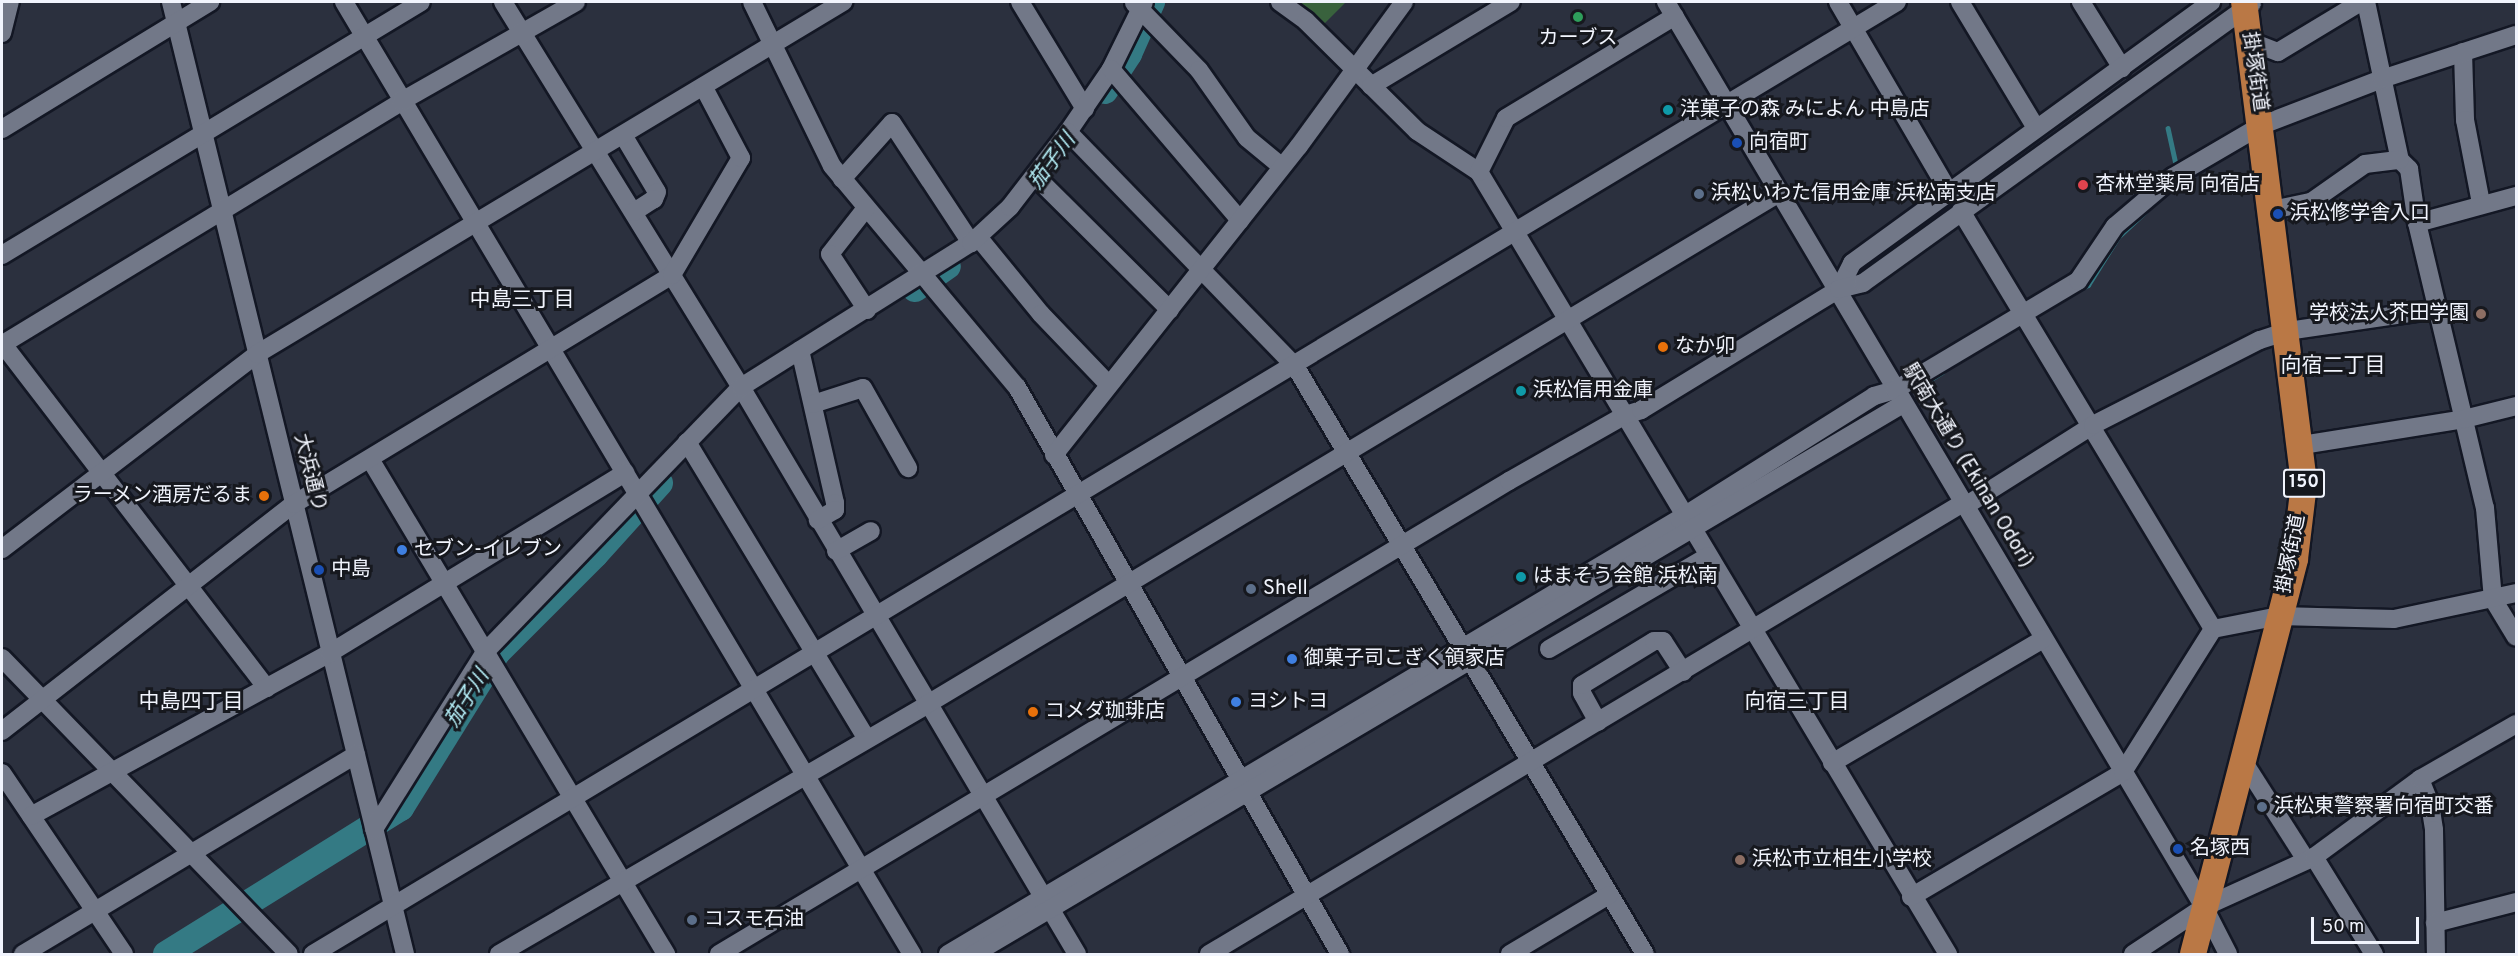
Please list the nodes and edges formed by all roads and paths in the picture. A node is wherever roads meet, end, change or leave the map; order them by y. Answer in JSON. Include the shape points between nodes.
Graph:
{"nodes":[{"id":1,"x":10,"y":2,"type":"edge"},
{"id":2,"x":171,"y":2,"type":"edge"},
{"id":3,"x":210,"y":2,"type":"edge"},
{"id":4,"x":344,"y":2,"type":"edge"},
{"id":5,"x":421,"y":2,"type":"edge"},
{"id":6,"x":503,"y":2,"type":"edge"},
{"id":7,"x":576,"y":2,"type":"edge"},
{"id":8,"x":752,"y":2,"type":"edge"},
{"id":9,"x":843,"y":2,"type":"edge"},
{"id":10,"x":1020,"y":2,"type":"edge"},
{"id":11,"x":1280,"y":2,"type":"edge"},
{"id":12,"x":1404,"y":2,"type":"edge"},
{"id":13,"x":1511,"y":2,"type":"edge"},
{"id":14,"x":1838,"y":2,"type":"edge"},
{"id":15,"x":1897,"y":2,"type":"edge"},
{"id":16,"x":1960,"y":2,"type":"edge"},
{"id":17,"x":2082,"y":2,"type":"edge"},
{"id":18,"x":2208,"y":2,"type":"edge"},
{"id":19,"x":2364,"y":2,"type":"edge"},
{"id":20,"x":2247,"y":4,"type":"edge"},
{"id":21,"x":1670,"y":9,"type":"edge"},
{"id":22,"x":1142,"y":10,"type":"edge"},
{"id":23,"x":176,"y":22,"type":"junction"},
{"id":24,"x":1853,"y":28,"type":"junction"},
{"id":25,"x":2,"y":33,"type":"edge"},
{"id":26,"x":523,"y":35,"type":"junction"},
{"id":27,"x":2517,"y":35,"type":"edge"},
{"id":28,"x":365,"y":37,"type":"junction"},
{"id":29,"x":2249,"y":41,"type":"junction"},
{"id":30,"x":772,"y":43,"type":"junction"},
{"id":31,"x":2463,"y":52,"type":"junction"},
{"id":32,"x":2122,"y":68,"type":"junction"},
{"id":33,"x":1357,"y":71,"type":"junction"},
{"id":34,"x":1115,"y":73,"type":"junction"},
{"id":35,"x":2382,"y":79,"type":"junction"},
{"id":36,"x":704,"y":86,"type":"junction"},
{"id":37,"x":1371,"y":86,"type":"junction"},
{"id":38,"x":402,"y":101,"type":"junction"},
{"id":39,"x":1728,"y":105,"type":"junction"},
{"id":40,"x":1085,"y":109,"type":"junction"},
{"id":41,"x":2262,"y":125,"type":"junction"},
{"id":42,"x":2036,"y":128,"type":"junction"},
{"id":43,"x":2,"y":129,"type":"edge"},
{"id":44,"x":203,"y":134,"type":"junction"},
{"id":45,"x":623,"y":135,"type":"junction"},
{"id":46,"x":1072,"y":136,"type":"junction"},
{"id":47,"x":597,"y":150,"type":"junction"},
{"id":48,"x":2400,"y":160,"type":"junction"},
{"id":49,"x":1281,"y":166,"type":"junction"},
{"id":50,"x":1479,"y":172,"type":"junction"},
{"id":51,"x":842,"y":179,"type":"junction"},
{"id":52,"x":1038,"y":179,"type":"junction"},
{"id":53,"x":1949,"y":192,"type":"junction"},
{"id":54,"x":1779,"y":193,"type":"junction"},
{"id":55,"x":2517,"y":196,"type":"edge"},
{"id":56,"x":2481,"y":203,"type":"junction"},
{"id":57,"x":866,"y":208,"type":"junction"},
{"id":58,"x":2272,"y":210,"type":"junction"},
{"id":59,"x":223,"y":211,"type":"junction"},
{"id":60,"x":1962,"y":211,"type":"junction"},
{"id":61,"x":634,"y":212,"type":"junction"},
{"id":62,"x":1239,"y":220,"type":"junction"},
{"id":63,"x":2417,"y":223,"type":"junction"},
{"id":64,"x":476,"y":224,"type":"junction"},
{"id":65,"x":1516,"y":233,"type":"junction"},
{"id":66,"x":979,"y":241,"type":"junction"},
{"id":67,"x":2,"y":255,"type":"edge"},
{"id":68,"x":1204,"y":267,"type":"junction"},
{"id":69,"x":672,"y":275,"type":"junction"},
{"id":70,"x":928,"y":278,"type":"junction"},
{"id":71,"x":1839,"y":289,"type":"junction"},
{"id":72,"x":2438,"y":309,"type":"junction"},
{"id":73,"x":867,"y":310,"type":"junction"},
{"id":74,"x":1170,"y":310,"type":"junction"},
{"id":75,"x":2026,"y":317,"type":"junction"},
{"id":76,"x":1567,"y":320,"type":"junction"},
{"id":77,"x":2287,"y":331,"type":"junction"},
{"id":78,"x":2,"y":344,"type":"edge"},
{"id":79,"x":553,"y":350,"type":"junction"},
{"id":80,"x":800,"y":350,"type":"junction"},
{"id":81,"x":257,"y":354,"type":"junction"},
{"id":82,"x":1295,"y":366,"type":"junction"},
{"id":83,"x":1109,"y":385,"type":"junction"},
{"id":84,"x":741,"y":387,"type":"junction"},
{"id":85,"x":1899,"y":397,"type":"junction"},
{"id":86,"x":813,"y":404,"type":"junction"},
{"id":87,"x":2517,"y":406,"type":"edge"},
{"id":88,"x":1624,"y":415,"type":"junction"},
{"id":89,"x":2464,"y":419,"type":"junction"},
{"id":90,"x":2093,"y":425,"type":"junction"},
{"id":91,"x":687,"y":442,"type":"junction"},
{"id":92,"x":2302,"y":445,"type":"junction"},
{"id":93,"x":1348,"y":453,"type":"junction"},
{"id":94,"x":1054,"y":454,"type":"junction"},
{"id":95,"x":370,"y":459,"type":"junction"},
{"id":96,"x":908,"y":468,"type":"dead end"},
{"id":97,"x":625,"y":473,"type":"junction"},
{"id":98,"x":102,"y":474,"type":"junction"},
{"id":99,"x":637,"y":494,"type":"junction"},
{"id":100,"x":1077,"y":497,"type":"junction"},
{"id":101,"x":294,"y":504,"type":"junction"},
{"id":102,"x":1964,"y":505,"type":"junction"},
{"id":103,"x":818,"y":520,"type":"junction"},
{"id":104,"x":1688,"y":521,"type":"junction"},
{"id":105,"x":871,"y":531,"type":"dead end"},
{"id":106,"x":1403,"y":547,"type":"junction"},
{"id":107,"x":2,"y":549,"type":"edge"},
{"id":108,"x":836,"y":551,"type":"junction"},
{"id":109,"x":1708,"y":556,"type":"junction"},
{"id":110,"x":1127,"y":585,"type":"junction"},
{"id":111,"x":188,"y":586,"type":"junction"},
{"id":112,"x":444,"y":586,"type":"junction"},
{"id":113,"x":2517,"y":593,"type":"edge"},
{"id":114,"x":2493,"y":599,"type":"junction"},
{"id":115,"x":2279,"y":616,"type":"junction"},
{"id":116,"x":874,"y":617,"type":"junction"},
{"id":117,"x":2213,"y":629,"type":"junction"},
{"id":118,"x":1752,"y":631,"type":"junction"},
{"id":119,"x":2517,"y":637,"type":"edge"},
{"id":120,"x":2043,"y":639,"type":"junction"},
{"id":121,"x":1549,"y":648,"type":"dead end"},
{"id":122,"x":486,"y":652,"type":"junction"},
{"id":123,"x":330,"y":653,"type":"junction"},
{"id":124,"x":816,"y":653,"type":"junction"},
{"id":125,"x":1467,"y":653,"type":"junction"},
{"id":126,"x":2,"y":658,"type":"edge"},
{"id":127,"x":1683,"y":672,"type":"junction"},
{"id":128,"x":1181,"y":678,"type":"junction"},
{"id":129,"x":267,"y":688,"type":"junction"},
{"id":130,"x":756,"y":690,"type":"junction"},
{"id":131,"x":41,"y":700,"type":"junction"},
{"id":132,"x":926,"y":705,"type":"junction"},
{"id":133,"x":1598,"y":722,"type":"junction"},
{"id":134,"x":2517,"y":724,"type":"edge"},
{"id":135,"x":2,"y":731,"type":"edge"},
{"id":136,"x":867,"y":739,"type":"junction"},
{"id":137,"x":356,"y":755,"type":"junction"},
{"id":138,"x":2243,"y":761,"type":"junction"},
{"id":139,"x":1531,"y":762,"type":"junction"},
{"id":140,"x":1832,"y":763,"type":"junction"},
{"id":141,"x":110,"y":770,"type":"junction"},
{"id":142,"x":2123,"y":772,"type":"junction"},
{"id":143,"x":807,"y":774,"type":"junction"},
{"id":144,"x":2420,"y":779,"type":"junction"},
{"id":145,"x":4,"y":782,"type":"edge"},
{"id":146,"x":1244,"y":787,"type":"junction"},
{"id":147,"x":982,"y":795,"type":"junction"},
{"id":148,"x":573,"y":798,"type":"junction"},
{"id":149,"x":31,"y":816,"type":"junction"},
{"id":150,"x":374,"y":829,"type":"junction"},
{"id":151,"x":190,"y":853,"type":"junction"},
{"id":152,"x":2310,"y":858,"type":"junction"},
{"id":153,"x":860,"y":867,"type":"junction"},
{"id":154,"x":623,"y":881,"type":"junction"},
{"id":155,"x":1307,"y":895,"type":"junction"},
{"id":156,"x":1610,"y":895,"type":"junction"},
{"id":157,"x":1911,"y":897,"type":"junction"},
{"id":158,"x":2517,"y":902,"type":"edge"},
{"id":159,"x":1046,"y":904,"type":"junction"},
{"id":160,"x":392,"y":906,"type":"junction"},
{"id":161,"x":2204,"y":907,"type":"junction"},
{"id":162,"x":95,"y":911,"type":"junction"},
{"id":163,"x":2435,"y":923,"type":"junction"},
{"id":164,"x":23,"y":954,"type":"edge"},
{"id":165,"x":124,"y":954,"type":"edge"},
{"id":166,"x":289,"y":954,"type":"edge"},
{"id":167,"x":313,"y":954,"type":"edge"},
{"id":168,"x":405,"y":954,"type":"edge"},
{"id":169,"x":499,"y":954,"type":"edge"},
{"id":170,"x":666,"y":954,"type":"edge"},
{"id":171,"x":718,"y":954,"type":"edge"},
{"id":172,"x":912,"y":954,"type":"edge"},
{"id":173,"x":948,"y":954,"type":"edge"},
{"id":174,"x":974,"y":954,"type":"edge"},
{"id":175,"x":1077,"y":954,"type":"edge"},
{"id":176,"x":1209,"y":954,"type":"edge"},
{"id":177,"x":1340,"y":954,"type":"edge"},
{"id":178,"x":1510,"y":954,"type":"edge"},
{"id":179,"x":1645,"y":954,"type":"edge"},
{"id":180,"x":1948,"y":954,"type":"edge"},
{"id":181,"x":2133,"y":954,"type":"edge"},
{"id":182,"x":2193,"y":954,"type":"edge"},
{"id":183,"x":2228,"y":954,"type":"edge"},
{"id":184,"x":2374,"y":954,"type":"edge"},
{"id":185,"x":2436,"y":954,"type":"edge"}],
"edges":[{"from":1,"to":25,"type":"street"},
{"from":2,"to":23,"type":"street","name":"大浜通り"},
{"from":3,"to":23,"type":"street"},
{"from":4,"to":28,"type":"street"},
{"from":5,"to":28,"type":"street"},
{"from":6,"to":26,"type":"street"},
{"from":7,"to":26,"type":"street"},
{"from":8,"to":30,"type":"street"},
{"from":9,"to":30,"type":"street"},
{"from":10,"to":40,"type":"street"},
{"from":11,"to":33,"type":"street"},
{"from":12,"to":33,"type":"street"},
{"from":13,"to":37,"type":"street"},
{"from":14,"to":24,"type":"street"},
{"from":15,"to":24,"type":"street"},
{"from":16,"to":42,"type":"street"},
{"from":17,"to":32,"type":"street"},
{"from":18,"to":32,"type":"street"},
{"from":19,"to":29,"type":"street","via":[[2278,52]]},
{"from":19,"to":35,"type":"street"},
{"from":20,"to":29,"type":"highway","name":"掛塚街道","number":"150"},
{"from":20,"to":60,"type":"street"},
{"from":21,"to":39,"type":"street","name":"駅南大通り (Ekinan Odori)"},
{"from":21,"to":50,"type":"street","via":[[1506,118]]},
{"from":22,"to":34,"type":"street"},
{"from":22,"to":49,"type":"street","via":[[1198,70],[1247,138]]},
{"from":23,"to":43,"type":"street"},
{"from":23,"to":44,"type":"street","name":"大浜通り"},
{"from":24,"to":39,"type":"street"},
{"from":24,"to":53,"type":"street"},
{"from":26,"to":38,"type":"street"},
{"from":26,"to":47,"type":"street"},
{"from":27,"to":31,"type":"street"},
{"from":28,"to":38,"type":"street"},
{"from":28,"to":44,"type":"street"},
{"from":29,"to":41,"type":"highway","name":"掛塚街道","number":"150"},
{"from":30,"to":36,"type":"street"},
{"from":30,"to":51,"type":"street","via":[[821,147]]},
{"from":31,"to":35,"type":"street"},
{"from":31,"to":56,"type":"street","via":[[2465,120]]},
{"from":32,"to":42,"type":"street"},
{"from":33,"to":37,"type":"street"},
{"from":33,"to":49,"type":"street"},
{"from":34,"to":40,"type":"street"},
{"from":34,"to":62,"type":"street"},
{"from":35,"to":41,"type":"street"},
{"from":35,"to":48,"type":"street"},
{"from":36,"to":45,"type":"street"},
{"from":36,"to":69,"type":"street","via":[[741,158]]},
{"from":37,"to":50,"type":"street","via":[[1417,131]]},
{"from":38,"to":59,"type":"street"},
{"from":38,"to":64,"type":"street"},
{"from":39,"to":54,"type":"street","name":"駅南大通り (Ekinan Odori)"},
{"from":39,"to":65,"type":"street"},
{"from":40,"to":46,"type":"street"},
{"from":41,"to":58,"type":"highway","name":"掛塚街道","number":"150"},
{"from":41,"to":75,"type":"street","via":[[2173,177],[2115,226],[2078,281]]},
{"from":42,"to":53,"type":"street"},
{"from":44,"to":59,"type":"street","name":"大浜通り"},
{"from":44,"to":67,"type":"street"},
{"from":45,"to":47,"type":"street"},
{"from":45,"to":61,"type":"street","via":[[657,192],[654,199]]},
{"from":46,"to":52,"type":"street"},
{"from":46,"to":68,"type":"street"},
{"from":47,"to":61,"type":"street"},
{"from":47,"to":64,"type":"street"},
{"from":48,"to":58,"type":"street","via":[[2364,164],[2311,202]]},
{"from":48,"to":63,"type":"street","via":[[2409,170]]},
{"from":49,"to":62,"type":"street"},
{"from":50,"to":65,"type":"street"},
{"from":51,"to":57,"type":"street"},
{"from":51,"to":66,"type":"street","via":[[892,123]]},
{"from":52,"to":66,"type":"street"},
{"from":52,"to":74,"type":"street"},
{"from":53,"to":71,"type":"street","via":[[1852,263]]},
{"from":54,"to":71,"type":"street","name":"駅南大通り (Ekinan Odori)"},
{"from":54,"to":76,"type":"street"},
{"from":55,"to":56,"type":"street"},
{"from":56,"to":63,"type":"street"},
{"from":57,"to":70,"type":"street"},
{"from":57,"to":73,"type":"street","via":[[830,254]]},
{"from":58,"to":77,"type":"highway","name":"掛塚街道","number":"150"},
{"from":59,"to":78,"type":"street"},
{"from":59,"to":81,"type":"street","name":"大浜通り"},
{"from":60,"to":71,"type":"street","via":[[1863,283]]},
{"from":60,"to":75,"type":"street"},
{"from":61,"to":69,"type":"street"},
{"from":62,"to":68,"type":"street"},
{"from":63,"to":72,"type":"street"},
{"from":64,"to":79,"type":"street"},
{"from":64,"to":81,"type":"street"},
{"from":65,"to":76,"type":"street"},
{"from":65,"to":82,"type":"street"},
{"from":66,"to":70,"type":"street"},
{"from":66,"to":83,"type":"street"},
{"from":68,"to":74,"type":"street"},
{"from":68,"to":82,"type":"street"},
{"from":69,"to":79,"type":"street"},
{"from":69,"to":84,"type":"street"},
{"from":70,"to":73,"type":"street"},
{"from":70,"to":94,"type":"street","via":[[1014,383]]},
{"from":71,"to":85,"type":"street","name":"駅南大通り (Ekinan Odori)"},
{"from":71,"to":88,"type":"street","via":[[1641,410]]},
{"from":72,"to":77,"type":"street"},
{"from":72,"to":89,"type":"street"},
{"from":73,"to":80,"type":"street"},
{"from":74,"to":83,"type":"street"},
{"from":75,"to":85,"type":"street"},
{"from":75,"to":90,"type":"street"},
{"from":76,"to":88,"type":"street"},
{"from":76,"to":93,"type":"street"},
{"from":77,"to":90,"type":"street","via":[[2260,340]]},
{"from":77,"to":92,"type":"highway","name":"掛塚街道","number":"150"},
{"from":78,"to":98,"type":"street"},
{"from":79,"to":95,"type":"street"},
{"from":79,"to":97,"type":"street"},
{"from":80,"to":84,"type":"street"},
{"from":80,"to":86,"type":"street"},
{"from":81,"to":98,"type":"street"},
{"from":81,"to":101,"type":"street","name":"大浜通り"},
{"from":82,"to":93,"type":"street"},
{"from":82,"to":100,"type":"street"},
{"from":83,"to":94,"type":"street"},
{"from":84,"to":91,"type":"street"},
{"from":84,"to":103,"type":"street"},
{"from":85,"to":102,"type":"street","name":"駅南大通り (Ekinan Odori)"},
{"from":85,"to":104,"type":"street"},
{"from":86,"to":96,"type":"street","via":[[863,388]]},
{"from":86,"to":103,"type":"street","via":[[835,503],[835,510]]},
{"from":87,"to":89,"type":"street"},
{"from":88,"to":104,"type":"street"},
{"from":88,"to":106,"type":"street"},
{"from":89,"to":92,"type":"street"},
{"from":89,"to":114,"type":"street","via":[[2485,508]]},
{"from":90,"to":102,"type":"street"},
{"from":90,"to":117,"type":"street"},
{"from":91,"to":99,"type":"street"},
{"from":91,"to":124,"type":"street"},
{"from":92,"to":115,"type":"highway","name":"掛塚街道","number":"150","via":[[2304,483],[2296,548]]},
{"from":93,"to":106,"type":"street"},
{"from":93,"to":110,"type":"street"},
{"from":94,"to":100,"type":"street"},
{"from":95,"to":101,"type":"street"},
{"from":95,"to":112,"type":"street"},
{"from":97,"to":99,"type":"street"},
{"from":97,"to":112,"type":"street"},
{"from":98,"to":107,"type":"street"},
{"from":98,"to":111,"type":"street"},
{"from":99,"to":122,"type":"street"},
{"from":99,"to":130,"type":"street"},
{"from":100,"to":110,"type":"street"},
{"from":100,"to":116,"type":"street"},
{"from":101,"to":111,"type":"street"},
{"from":101,"to":123,"type":"street","name":"大浜通り"},
{"from":102,"to":118,"type":"street"},
{"from":102,"to":120,"type":"street","name":"駅南大通り (Ekinan Odori)"},
{"from":103,"to":108,"type":"street"},
{"from":104,"to":109,"type":"street"},
{"from":104,"to":125,"type":"street"},
{"from":105,"to":108,"type":"street"},
{"from":106,"to":125,"type":"street"},
{"from":106,"to":128,"type":"street"},
{"from":108,"to":116,"type":"street"},
{"from":109,"to":118,"type":"street"},
{"from":109,"to":121,"type":"street"},
{"from":110,"to":128,"type":"street"},
{"from":110,"to":132,"type":"street"},
{"from":111,"to":129,"type":"street"},
{"from":111,"to":131,"type":"street"},
{"from":112,"to":122,"type":"street"},
{"from":112,"to":123,"type":"street"},
{"from":113,"to":114,"type":"street"},
{"from":114,"to":115,"type":"street","via":[[2394,619]]},
{"from":114,"to":119,"type":"street"},
{"from":115,"to":117,"type":"street"},
{"from":115,"to":138,"type":"highway","name":"掛塚街道","number":"150"},
{"from":116,"to":124,"type":"street"},
{"from":116,"to":132,"type":"street"},
{"from":117,"to":142,"type":"street"},
{"from":118,"to":127,"type":"street"},
{"from":118,"to":140,"type":"street"},
{"from":120,"to":140,"type":"street"},
{"from":120,"to":142,"type":"street","name":"駅南大通り (Ekinan Odori)"},
{"from":122,"to":148,"type":"street"},
{"from":122,"to":150,"type":"street"},
{"from":123,"to":129,"type":"street"},
{"from":123,"to":137,"type":"street","name":"大浜通り"},
{"from":124,"to":130,"type":"street"},
{"from":124,"to":136,"type":"street"},
{"from":125,"to":139,"type":"street"},
{"from":125,"to":146,"type":"street"},
{"from":126,"to":131,"type":"street"},
{"from":127,"to":133,"type":"street"},
{"from":127,"to":133,"type":"street","via":[[1663,641],[1654,641],[1582,685],[1582,693]]},
{"from":128,"to":146,"type":"street"},
{"from":128,"to":147,"type":"street"},
{"from":129,"to":141,"type":"street"},
{"from":130,"to":143,"type":"street"},
{"from":130,"to":148,"type":"street"},
{"from":131,"to":135,"type":"street"},
{"from":131,"to":141,"type":"street"},
{"from":132,"to":136,"type":"street"},
{"from":132,"to":147,"type":"street"},
{"from":133,"to":139,"type":"street"},
{"from":134,"to":144,"type":"street"},
{"from":136,"to":143,"type":"street"},
{"from":137,"to":150,"type":"street","name":"大浜通り"},
{"from":137,"to":151,"type":"street"},
{"from":138,"to":152,"type":"street"},
{"from":138,"to":161,"type":"highway","name":"掛塚街道","number":"150"},
{"from":139,"to":155,"type":"street"},
{"from":139,"to":156,"type":"street"},
{"from":140,"to":157,"type":"street"},
{"from":141,"to":149,"type":"street"},
{"from":141,"to":151,"type":"street"},
{"from":142,"to":157,"type":"street"},
{"from":142,"to":161,"type":"street","name":"駅南大通り (Ekinan Odori)"},
{"from":143,"to":153,"type":"street"},
{"from":143,"to":154,"type":"street"},
{"from":144,"to":152,"type":"street"},
{"from":144,"to":163,"type":"street","via":[[2434,830]]},
{"from":145,"to":149,"type":"street"},
{"from":146,"to":155,"type":"street"},
{"from":146,"to":159,"type":"street"},
{"from":147,"to":153,"type":"street"},
{"from":147,"to":159,"type":"street"},
{"from":148,"to":154,"type":"street"},
{"from":148,"to":160,"type":"street"},
{"from":149,"to":162,"type":"street"},
{"from":150,"to":160,"type":"street","name":"大浜通り"},
{"from":151,"to":162,"type":"street"},
{"from":151,"to":166,"type":"street"},
{"from":152,"to":161,"type":"street"},
{"from":152,"to":184,"type":"street"},
{"from":153,"to":171,"type":"street"},
{"from":153,"to":172,"type":"street"},
{"from":154,"to":169,"type":"street"},
{"from":154,"to":170,"type":"street"},
{"from":155,"to":176,"type":"street"},
{"from":155,"to":177,"type":"street"},
{"from":156,"to":178,"type":"street"},
{"from":156,"to":179,"type":"street"},
{"from":157,"to":180,"type":"street"},
{"from":158,"to":163,"type":"street"},
{"from":159,"to":173,"type":"street"},
{"from":159,"to":174,"type":"street"},
{"from":159,"to":175,"type":"street"},
{"from":160,"to":167,"type":"street"},
{"from":160,"to":168,"type":"street","name":"大浜通り"},
{"from":161,"to":181,"type":"street"},
{"from":161,"to":182,"type":"highway","name":"掛塚街道","number":"150"},
{"from":161,"to":183,"type":"street","name":"駅南大通り (Ekinan Odori)"},
{"from":162,"to":164,"type":"street"},
{"from":162,"to":165,"type":"street"},
{"from":163,"to":185,"type":"street"}]}
